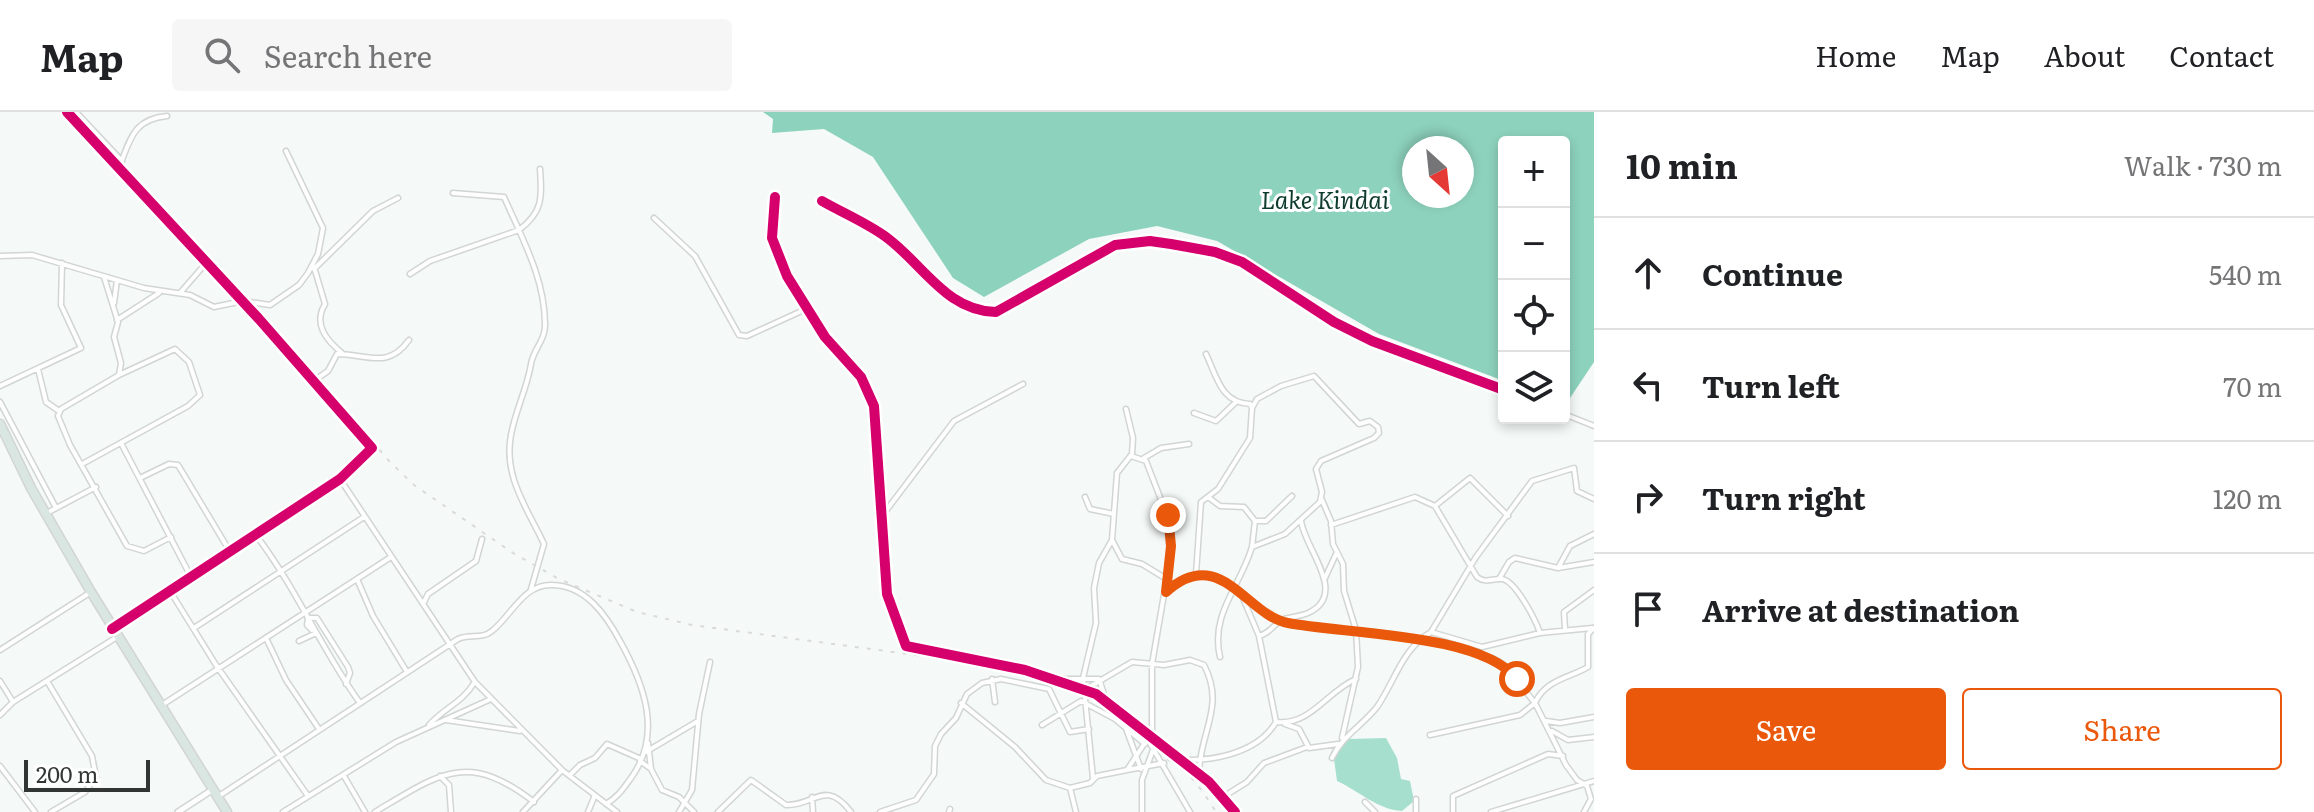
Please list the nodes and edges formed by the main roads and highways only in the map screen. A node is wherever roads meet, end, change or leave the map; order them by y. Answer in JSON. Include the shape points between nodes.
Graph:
{"nodes":[{"id":1,"x":0,"y":424,"type":"edge"},
{"id":2,"x":227,"y":812,"type":"edge"}],
"edges":[{"from":1,"to":2,"type":"highway","via":[[45,514]]}]}
